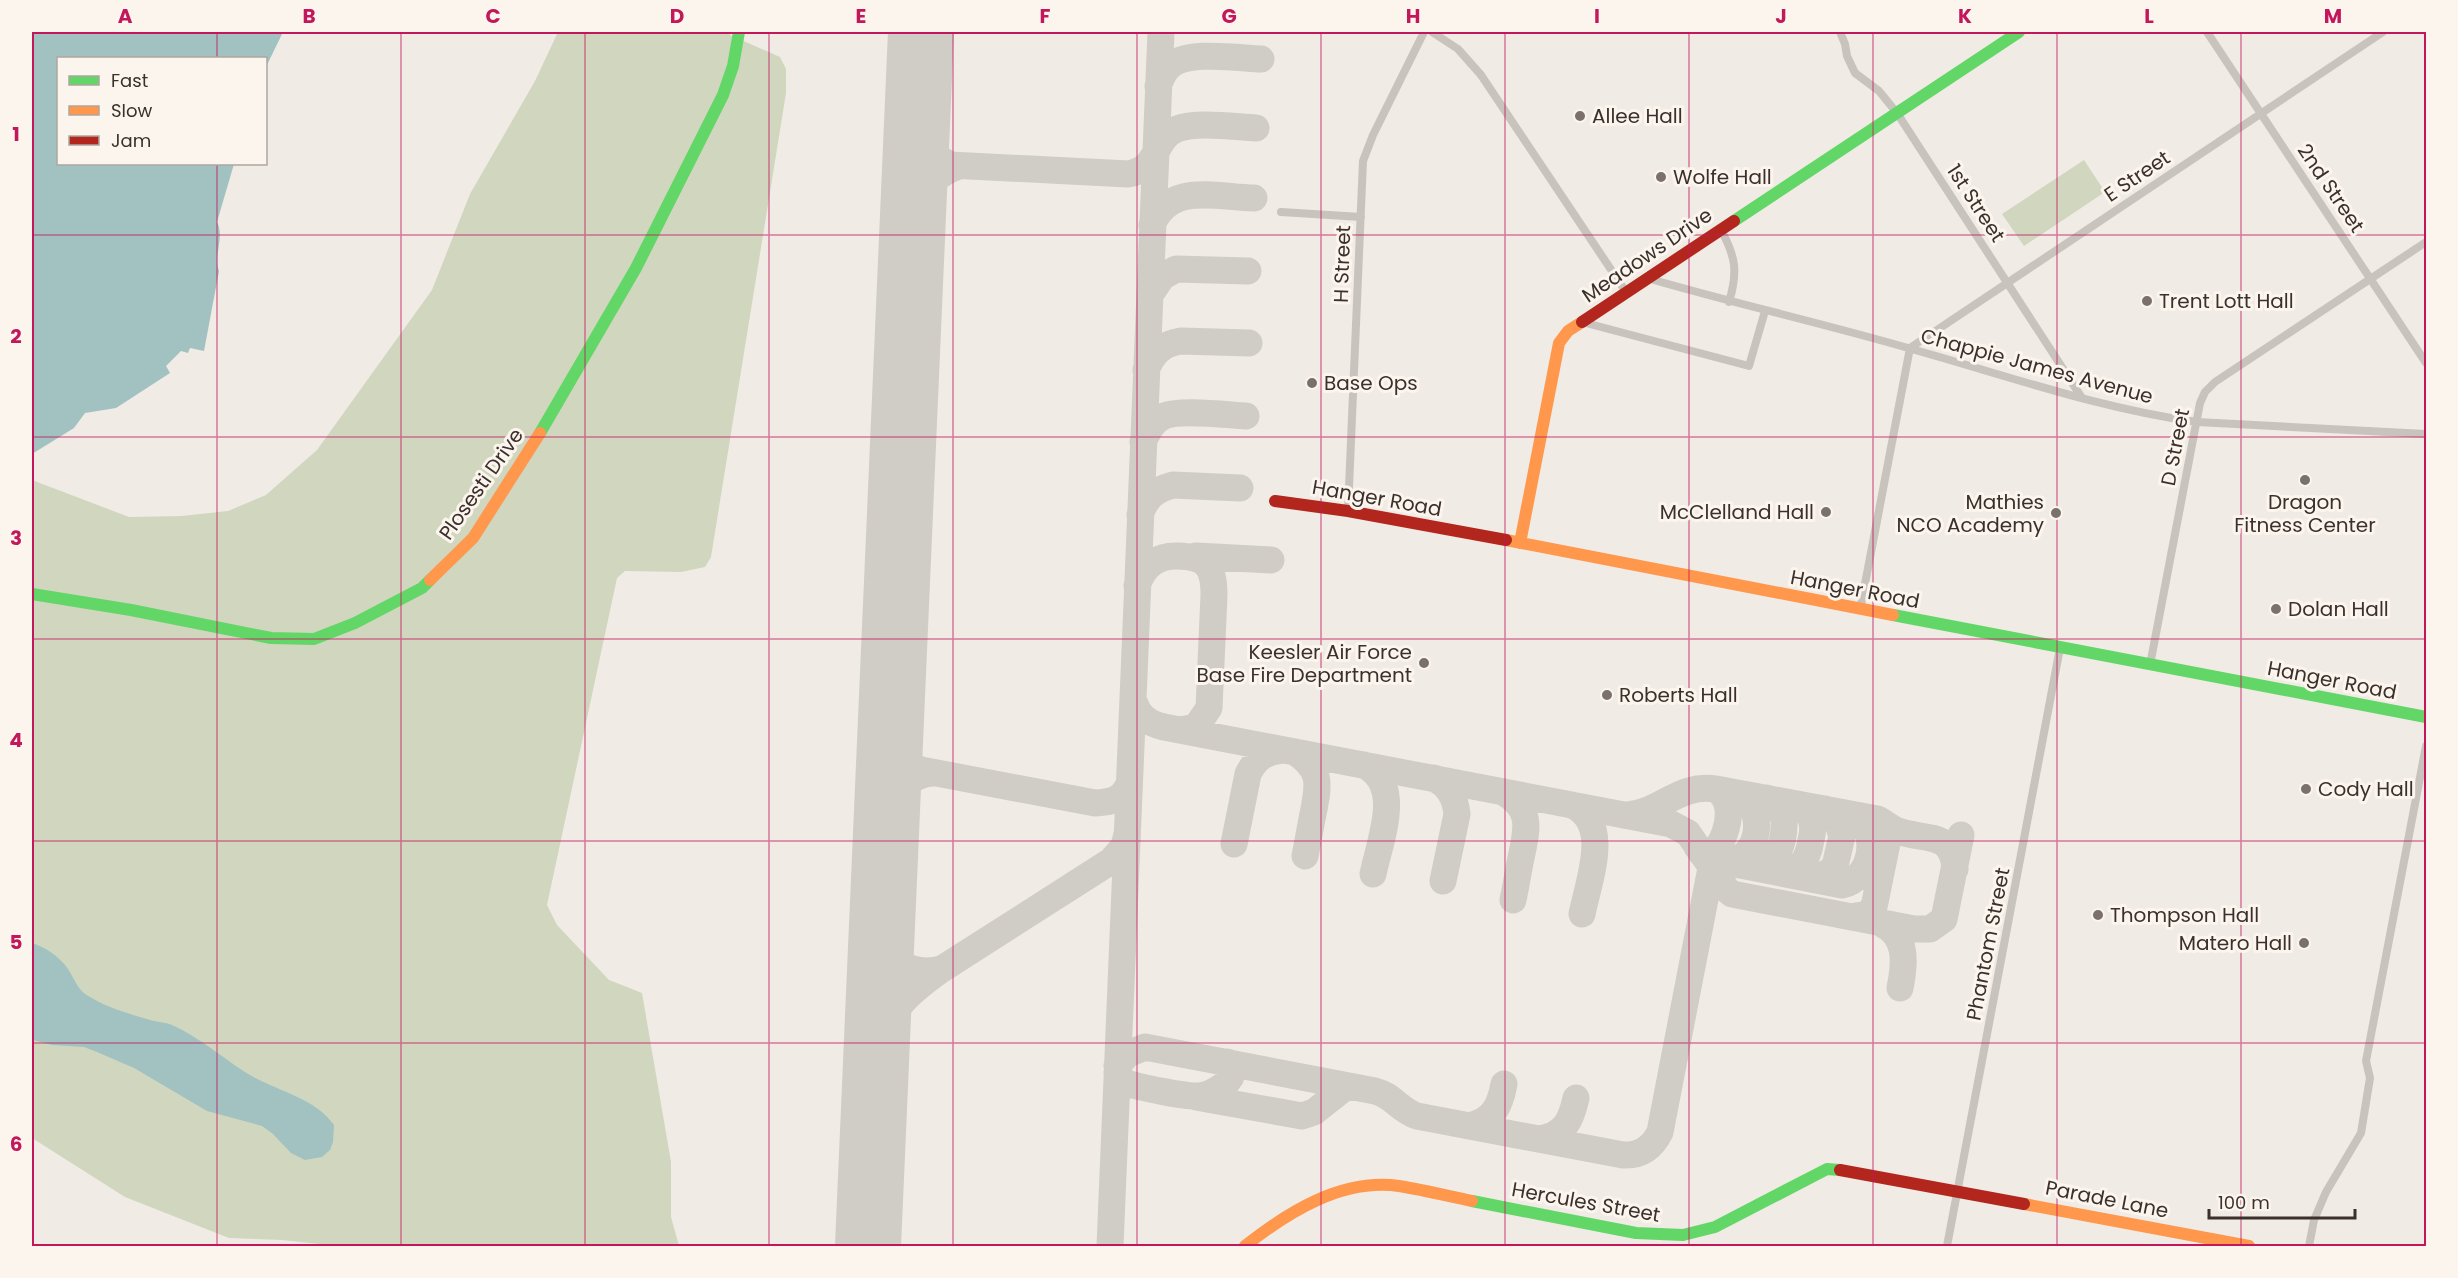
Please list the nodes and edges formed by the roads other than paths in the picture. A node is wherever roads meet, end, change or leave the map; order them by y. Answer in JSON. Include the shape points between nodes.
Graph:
{"nodes":[{"id":1,"x":739,"y":32,"type":"edge"},
{"id":2,"x":1424,"y":32,"type":"edge"},
{"id":3,"x":1432,"y":32,"type":"edge"},
{"id":4,"x":1840,"y":32,"type":"edge"},
{"id":5,"x":2019,"y":32,"type":"edge"},
{"id":6,"x":2207,"y":32,"type":"edge"},
{"id":7,"x":2383,"y":32,"type":"edge"},
{"id":8,"x":1897,"y":113,"type":"junction"},
{"id":9,"x":2261,"y":113,"type":"junction"},
{"id":10,"x":1281,"y":212,"type":"dead end"},
{"id":11,"x":1361,"y":217,"type":"junction"},
{"id":12,"x":1721,"y":230,"type":"junction"},
{"id":13,"x":2427,"y":242,"type":"edge"},
{"id":14,"x":1647,"y":278,"type":"junction"},
{"id":15,"x":2372,"y":279,"type":"junction"},
{"id":16,"x":2008,"y":282,"type":"junction"},
{"id":17,"x":1626,"y":292,"type":"junction"},
{"id":18,"x":1729,"y":302,"type":"junction"},
{"id":19,"x":1765,"y":311,"type":"junction"},
{"id":20,"x":1582,"y":322,"type":"junction"},
{"id":21,"x":1910,"y":348,"type":"junction"},
{"id":22,"x":2427,"y":363,"type":"edge"},
{"id":23,"x":2082,"y":398,"type":"junction"},
{"id":24,"x":2197,"y":422,"type":"junction"},
{"id":25,"x":2427,"y":434,"type":"edge"},
{"id":26,"x":1275,"y":501,"type":"dead end"},
{"id":27,"x":1348,"y":512,"type":"junction"},
{"id":28,"x":1520,"y":543,"type":"junction"},
{"id":29,"x":32,"y":594,"type":"edge"},
{"id":30,"x":1860,"y":610,"type":"junction"},
{"id":31,"x":2060,"y":648,"type":"junction"},
{"id":32,"x":2150,"y":665,"type":"junction"},
{"id":33,"x":2427,"y":717,"type":"edge"},
{"id":34,"x":2427,"y":746,"type":"edge"},
{"id":35,"x":1958,"y":1191,"type":"junction"},
{"id":36,"x":1245,"y":1246,"type":"edge"},
{"id":37,"x":1947,"y":1246,"type":"edge"},
{"id":38,"x":2249,"y":1246,"type":"edge"},
{"id":39,"x":2309,"y":1246,"type":"edge"}],
"edges":[{"from":1,"to":29,"type":"street","name":"Plosesti Drive","via":[[723,96],[636,268],[491,511],[472,538],[422,588],[356,624],[314,639],[271,638]]},
{"from":2,"to":11,"type":"street","name":"H Street","via":[[1363,161]]},
{"from":3,"to":17,"type":"street","via":[[1458,49],[1481,75]]},
{"from":4,"to":8,"type":"street","name":"1st Street","via":[[1855,73],[1879,91]]},
{"from":5,"to":8,"type":"street","name":"Meadows Drive"},
{"from":6,"to":9,"type":"street","name":"2nd Street"},
{"from":7,"to":9,"type":"street","name":"E Street"},
{"from":8,"to":12,"type":"street","name":"Meadows Drive"},
{"from":8,"to":16,"type":"street","name":"1st Street"},
{"from":9,"to":15,"type":"street","name":"2nd Street"},
{"from":9,"to":16,"type":"street","name":"E Street"},
{"from":10,"to":11,"type":"street"},
{"from":11,"to":27,"type":"street","name":"H Street"},
{"from":12,"to":14,"type":"street","name":"Meadows Drive"},
{"from":12,"to":18,"type":"street","via":[[1736,270]]},
{"from":13,"to":15,"type":"street","name":"D Street"},
{"from":14,"to":17,"type":"street","name":"Meadows Drive"},
{"from":14,"to":18,"type":"street","name":"Chappie James Avenue"},
{"from":15,"to":22,"type":"street","name":"2nd Street"},
{"from":15,"to":24,"type":"street","name":"D Street","via":[[2215,382],[2200,403]]},
{"from":16,"to":21,"type":"street","name":"E Street"},
{"from":16,"to":23,"type":"street","name":"1st Street"},
{"from":17,"to":20,"type":"street","name":"Meadows Drive"},
{"from":18,"to":19,"type":"street","name":"Chappie James Avenue"},
{"from":19,"to":20,"type":"street","via":[[1749,366]]},
{"from":19,"to":21,"type":"street","name":"Chappie James Avenue"},
{"from":20,"to":28,"type":"street","name":"Meadows Drive","via":[[1559,343]]},
{"from":21,"to":23,"type":"street","name":"Chappie James Avenue"},
{"from":21,"to":30,"type":"street"},
{"from":23,"to":24,"type":"street","name":"Chappie James Avenue"},
{"from":24,"to":25,"type":"street","name":"Chappie James Avenue"},
{"from":24,"to":32,"type":"street","name":"D Street"},
{"from":26,"to":27,"type":"street","name":"Hanger Road"},
{"from":27,"to":28,"type":"street","name":"Hanger Road"},
{"from":28,"to":30,"type":"street","name":"Hanger Road"},
{"from":30,"to":31,"type":"street","name":"Hanger Road"},
{"from":31,"to":32,"type":"street","name":"Hanger Road"},
{"from":31,"to":35,"type":"street","name":"Phantom Street"},
{"from":32,"to":33,"type":"street","name":"Hanger Road"},
{"from":34,"to":39,"type":"street","via":[[2366,1061],[2370,1078],[2361,1133],[2326,1192],[2314,1220]]},
{"from":35,"to":36,"type":"street","name":"Hercules Street","via":[[1827,1169],[1715,1227],[1668,1236],[1370,1184],[1313,1200]]},
{"from":35,"to":37,"type":"street","name":"Phantom Street"},
{"from":35,"to":38,"type":"street","name":"Parade Lane"}]}
